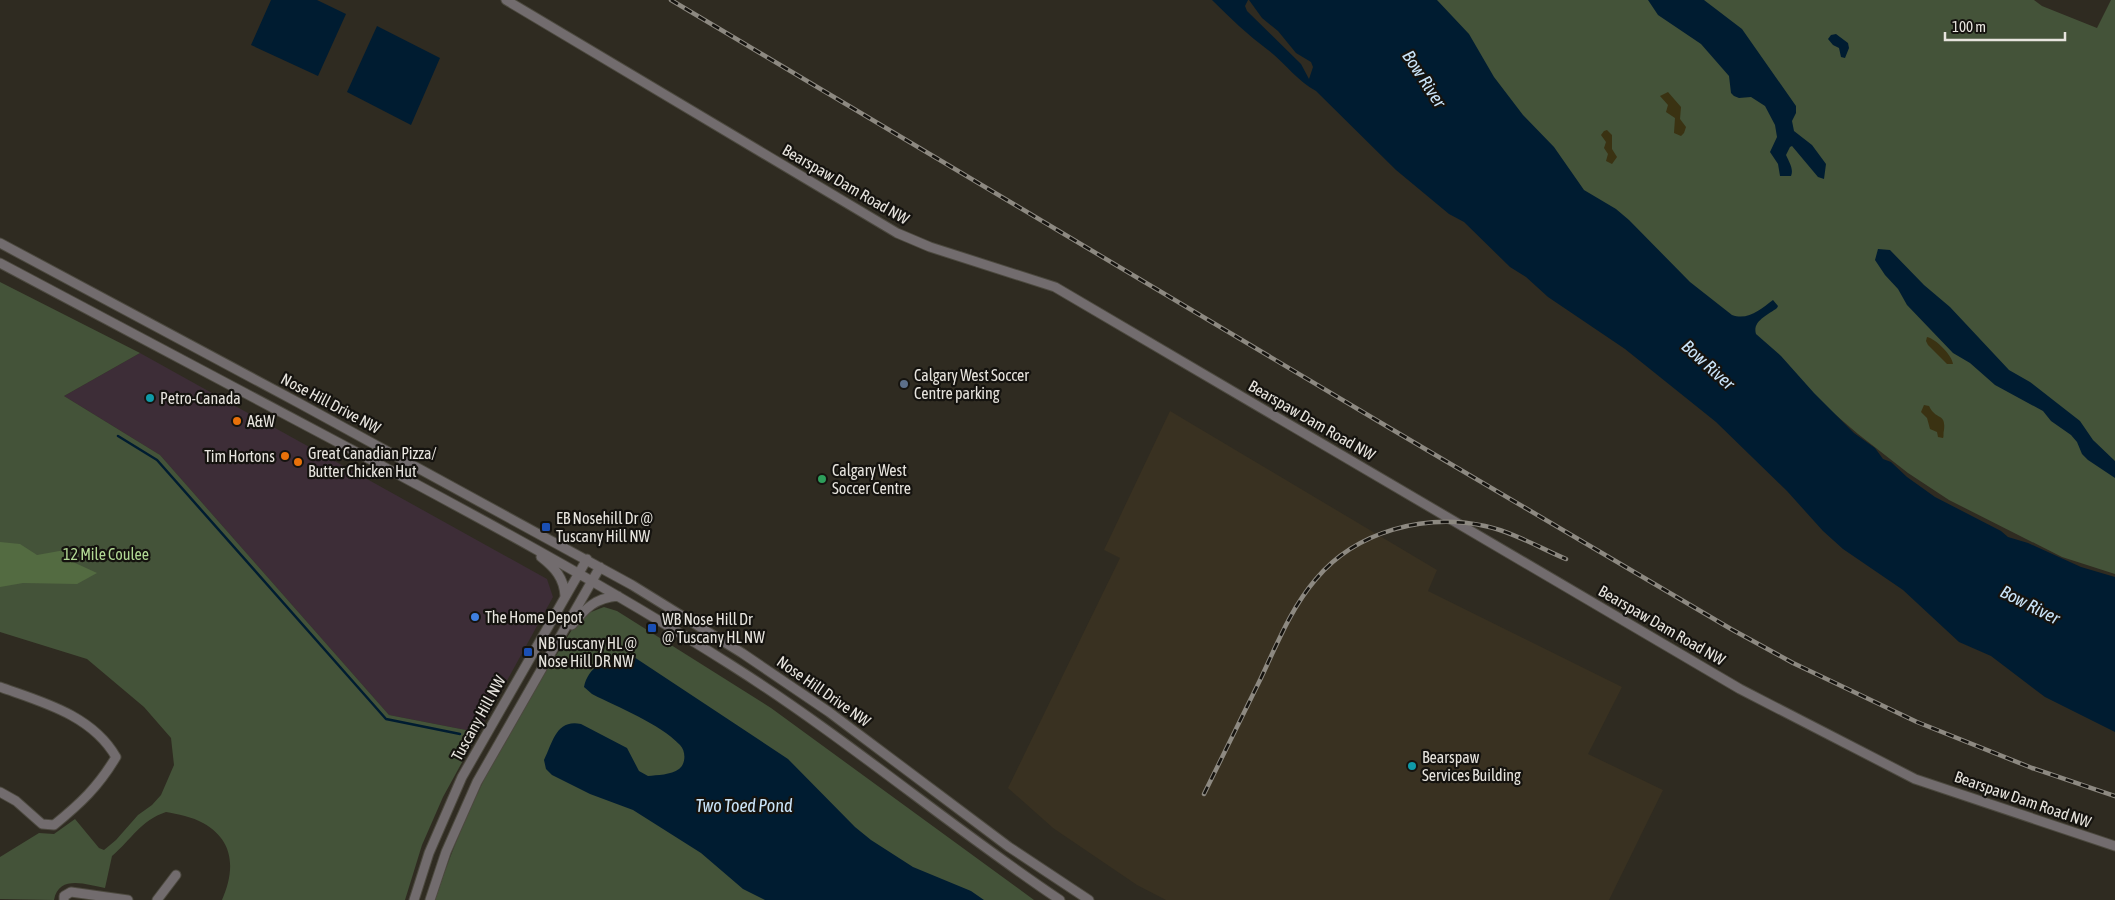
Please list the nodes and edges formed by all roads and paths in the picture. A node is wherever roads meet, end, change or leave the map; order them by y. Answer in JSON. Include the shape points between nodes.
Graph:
{"nodes":[{"id":1,"x":506,"y":0,"type":"edge"},
{"id":2,"x":0,"y":243,"type":"edge"},
{"id":3,"x":0,"y":263,"type":"edge"},
{"id":4,"x":504,"y":531,"type":"junction"},
{"id":5,"x":587,"y":559,"type":"junction"},
{"id":6,"x":600,"y":567,"type":"junction"},
{"id":7,"x":578,"y":574,"type":"junction"},
{"id":8,"x":592,"y":581,"type":"junction"},
{"id":9,"x":565,"y":596,"type":"junction"},
{"id":10,"x":618,"y":596,"type":"junction"},
{"id":11,"x":557,"y":642,"type":"junction"},
{"id":12,"x":0,"y":687,"type":"edge"},
{"id":13,"x":0,"y":792,"type":"edge"},
{"id":14,"x":2115,"y":846,"type":"edge"},
{"id":15,"x":176,"y":875,"type":"dead end"},
{"id":16,"x":64,"y":900,"type":"edge"},
{"id":17,"x":128,"y":900,"type":"edge"},
{"id":18,"x":157,"y":900,"type":"edge"},
{"id":19,"x":414,"y":900,"type":"edge"},
{"id":20,"x":430,"y":900,"type":"edge"},
{"id":21,"x":1060,"y":900,"type":"edge"},
{"id":22,"x":1089,"y":900,"type":"edge"}],
"edges":[{"from":1,"to":14,"type":"street","name":"Bearspaw Dam Road NW","via":[[897,234],[1055,287],[1740,689],[1915,778]]},
{"from":2,"to":5,"type":"street","name":"Nose Hill Drive NW"},
{"from":3,"to":4,"type":"street","name":"Nose Hill Drive NW"},
{"from":4,"to":7,"type":"street","name":"Nose Hill Drive NW"},
{"from":4,"to":9,"type":"street","via":[[555,569],[564,584]]},
{"from":5,"to":6,"type":"street","name":"Nose Hill Drive NW"},
{"from":5,"to":7,"type":"street","name":"Tuscany Hill NW"},
{"from":6,"to":8,"type":"street","name":"Tuscany Hill NW"},
{"from":6,"to":22,"type":"street","name":"Nose Hill Drive NW","via":[[782,679],[1009,847]]},
{"from":7,"to":8,"type":"street","name":"Nose Hill Drive NW"},
{"from":7,"to":9,"type":"street","name":"Tuscany Hill NW"},
{"from":8,"to":10,"type":"street","name":"Nose Hill Drive NW"},
{"from":8,"to":11,"type":"street","name":"Tuscany Hill NW"},
{"from":9,"to":19,"type":"street","name":"Tuscany Hill NW","via":[[449,803],[428,853]]},
{"from":10,"to":11,"type":"street","via":[[595,601]]},
{"from":10,"to":21,"type":"street","name":"Nose Hill Drive NW","via":[[775,693]]},
{"from":11,"to":20,"type":"street","name":"Tuscany Hill NW","via":[[477,782],[446,852]]},
{"from":12,"to":13,"type":"street","via":[[68,713],[110,746],[116,757],[91,793],[54,825],[42,824],[16,801]]},
{"from":15,"to":18,"type":"street"},
{"from":16,"to":17,"type":"street","via":[[64,896],[71,892]]}]}
